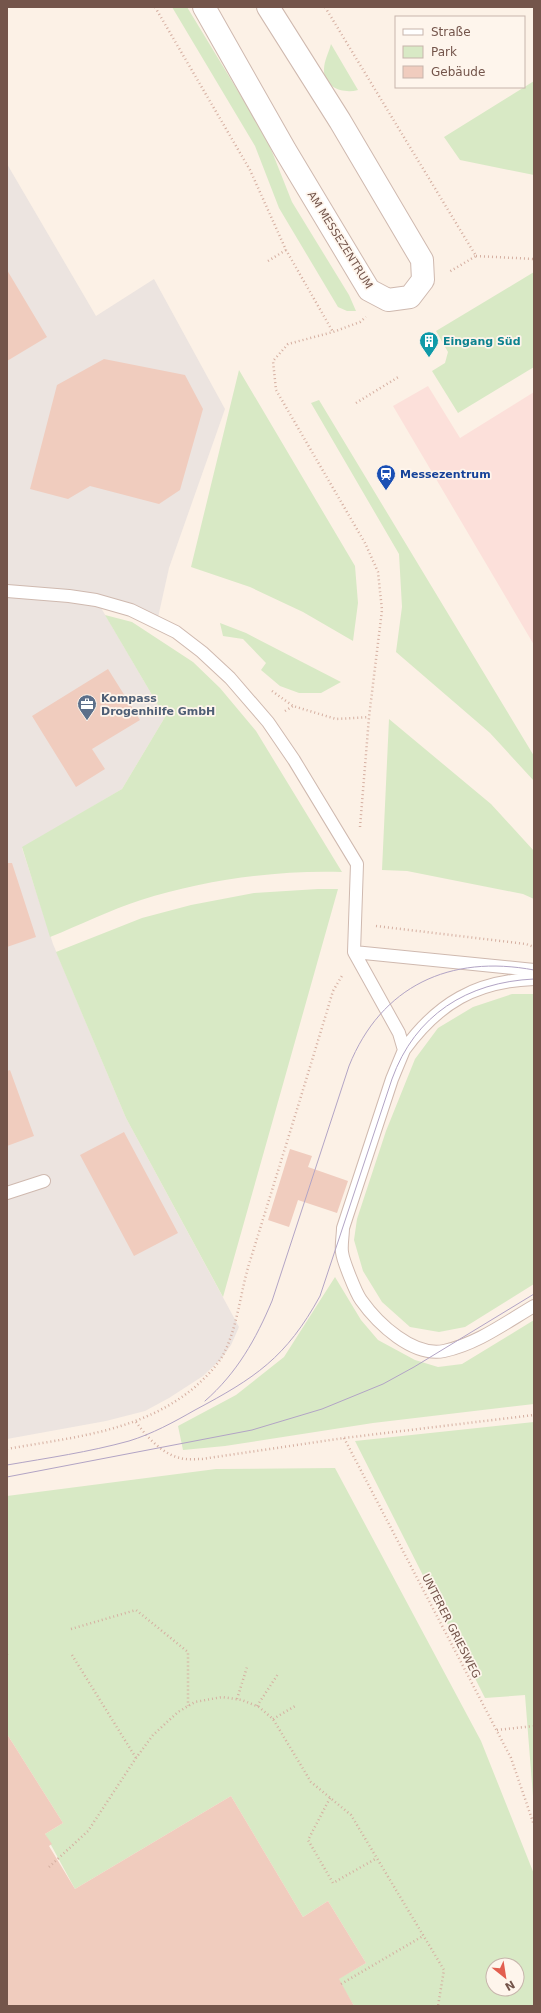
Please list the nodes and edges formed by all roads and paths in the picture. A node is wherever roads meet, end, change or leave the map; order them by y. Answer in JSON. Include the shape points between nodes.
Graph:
{"nodes":[{"id":1,"x":155,"y":7,"type":"edge"},
{"id":2,"x":204,"y":7,"type":"edge"},
{"id":3,"x":268,"y":7,"type":"edge"},
{"id":4,"x":325,"y":7,"type":"edge"},
{"id":5,"x":286,"y":250,"type":"junction"},
{"id":6,"x":476,"y":256,"type":"junction"},
{"id":7,"x":534,"y":259,"type":"edge"},
{"id":8,"x":268,"y":261,"type":"dead end"},
{"id":9,"x":448,"y":272,"type":"dead end"},
{"id":10,"x":388,"y":300,"type":"junction"},
{"id":11,"x":332,"y":332,"type":"junction"},
{"id":12,"x":400,"y":376,"type":"dead end"},
{"id":13,"x":356,"y":403,"type":"dead end"},
{"id":14,"x":7,"y":591,"type":"edge"},
{"id":15,"x":270,"y":690,"type":"dead end"},
{"id":16,"x":368,"y":717,"type":"junction"},
{"id":17,"x":357,"y":864,"type":"junction"},
{"id":18,"x":355,"y":923,"type":"junction"},
{"id":19,"x":534,"y":947,"type":"edge"},
{"id":20,"x":354,"y":952,"type":"junction"},
{"id":21,"x":534,"y":970,"type":"edge"},
{"id":22,"x":534,"y":979,"type":"edge"},
{"id":23,"x":404,"y":1050,"type":"junction"},
{"id":24,"x":44,"y":1181,"type":"dead end"},
{"id":25,"x":7,"y":1193,"type":"edge"},
{"id":26,"x":534,"y":1306,"type":"edge"},
{"id":27,"x":534,"y":1415,"type":"edge"},
{"id":28,"x":136,"y":1422,"type":"junction"},
{"id":29,"x":344,"y":1438,"type":"junction"},
{"id":30,"x":7,"y":1449,"type":"edge"},
{"id":31,"x":71,"y":1629,"type":"dead end"},
{"id":32,"x":72,"y":1655,"type":"dead end"},
{"id":33,"x":247,"y":1667,"type":"dead end"},
{"id":34,"x":278,"y":1674,"type":"dead end"},
{"id":35,"x":237,"y":1699,"type":"junction"},
{"id":36,"x":297,"y":1705,"type":"dead end"},
{"id":37,"x":188,"y":1706,"type":"junction"},
{"id":38,"x":257,"y":1706,"type":"junction"},
{"id":39,"x":273,"y":1719,"type":"junction"},
{"id":40,"x":534,"y":1726,"type":"edge"},
{"id":41,"x":497,"y":1730,"type":"junction"},
{"id":42,"x":136,"y":1758,"type":"junction"},
{"id":43,"x":330,"y":1798,"type":"junction"},
{"id":44,"x":534,"y":1825,"type":"edge"},
{"id":45,"x":377,"y":1858,"type":"junction"},
{"id":46,"x":49,"y":1867,"type":"dead end"},
{"id":47,"x":423,"y":1936,"type":"junction"},
{"id":48,"x":342,"y":1984,"type":"dead end"},
{"id":49,"x":438,"y":2006,"type":"edge"}],
"edges":[{"from":1,"to":5,"type":"path","via":[[250,170]]},
{"from":2,"to":10,"type":"street","name":"AM MESSEZENTRUM","via":[[285,150],[369,290]]},
{"from":3,"to":10,"type":"street","via":[[340,121],[422,260],[423,280],[410,296]]},
{"from":4,"to":6,"type":"path"},
{"from":5,"to":8,"type":"path"},
{"from":5,"to":11,"type":"path"},
{"from":6,"to":7,"type":"path"},
{"from":6,"to":9,"type":"path"},
{"from":10,"to":11,"type":"path","via":[[360,322]]},
{"from":11,"to":16,"type":"path","via":[[288,344],[273,361],[276,390],[365,543],[378,572],[382,610]]},
{"from":12,"to":13,"type":"path"},
{"from":14,"to":17,"type":"lane","via":[[96,600],[131,610],[176,632],[202,652],[230,678],[268,722]]},
{"from":15,"to":16,"type":"path","via":[[292,706],[336,719]]},
{"from":16,"to":17,"type":"path"},
{"from":17,"to":18,"type":"lane"},
{"from":18,"to":19,"type":"path"},
{"from":18,"to":20,"type":"lane"},
{"from":20,"to":21,"type":"lane"},
{"from":20,"to":23,"type":"lane","via":[[399,1033]]},
{"from":20,"to":28,"type":"path","via":[[333,991],[248,1265],[230,1338],[222,1356],[212,1370],[181,1397]]},
{"from":22,"to":23,"type":"lane","via":[[489,985],[458,998],[433,1016]]},
{"from":23,"to":26,"type":"lane","via":[[343,1228],[342,1252],[360,1300],[397,1338],[418,1348],[442,1351],[476,1340]]},
{"from":24,"to":25,"type":"lane"},
{"from":27,"to":29,"type":"path"},
{"from":28,"to":29,"type":"path","via":[[161,1448],[180,1458],[202,1459]]},
{"from":28,"to":30,"type":"path"},
{"from":29,"to":41,"type":"path","name":"UNTERER GRIESWEG"},
{"from":31,"to":37,"type":"path","via":[[136,1610],[188,1652]]},
{"from":32,"to":42,"type":"path"},
{"from":33,"to":35,"type":"path"},
{"from":34,"to":38,"type":"path"},
{"from":35,"to":37,"type":"path","via":[[222,1697],[195,1702]]},
{"from":35,"to":38,"type":"path"},
{"from":36,"to":39,"type":"path"},
{"from":37,"to":42,"type":"path","via":[[153,1735]]},
{"from":38,"to":39,"type":"path"},
{"from":39,"to":43,"type":"path","via":[[311,1782]]},
{"from":40,"to":41,"type":"path"},
{"from":41,"to":44,"type":"path","name":"UNTERER GRIESWEG","via":[[511,1758]]},
{"from":42,"to":46,"type":"path","via":[[88,1831]]},
{"from":43,"to":45,"type":"path","via":[[351,1815]]},
{"from":43,"to":45,"type":"path","via":[[308,1840],[334,1883]]},
{"from":45,"to":47,"type":"path"},
{"from":47,"to":48,"type":"path"},
{"from":47,"to":49,"type":"path","via":[[444,1970]]}]}
